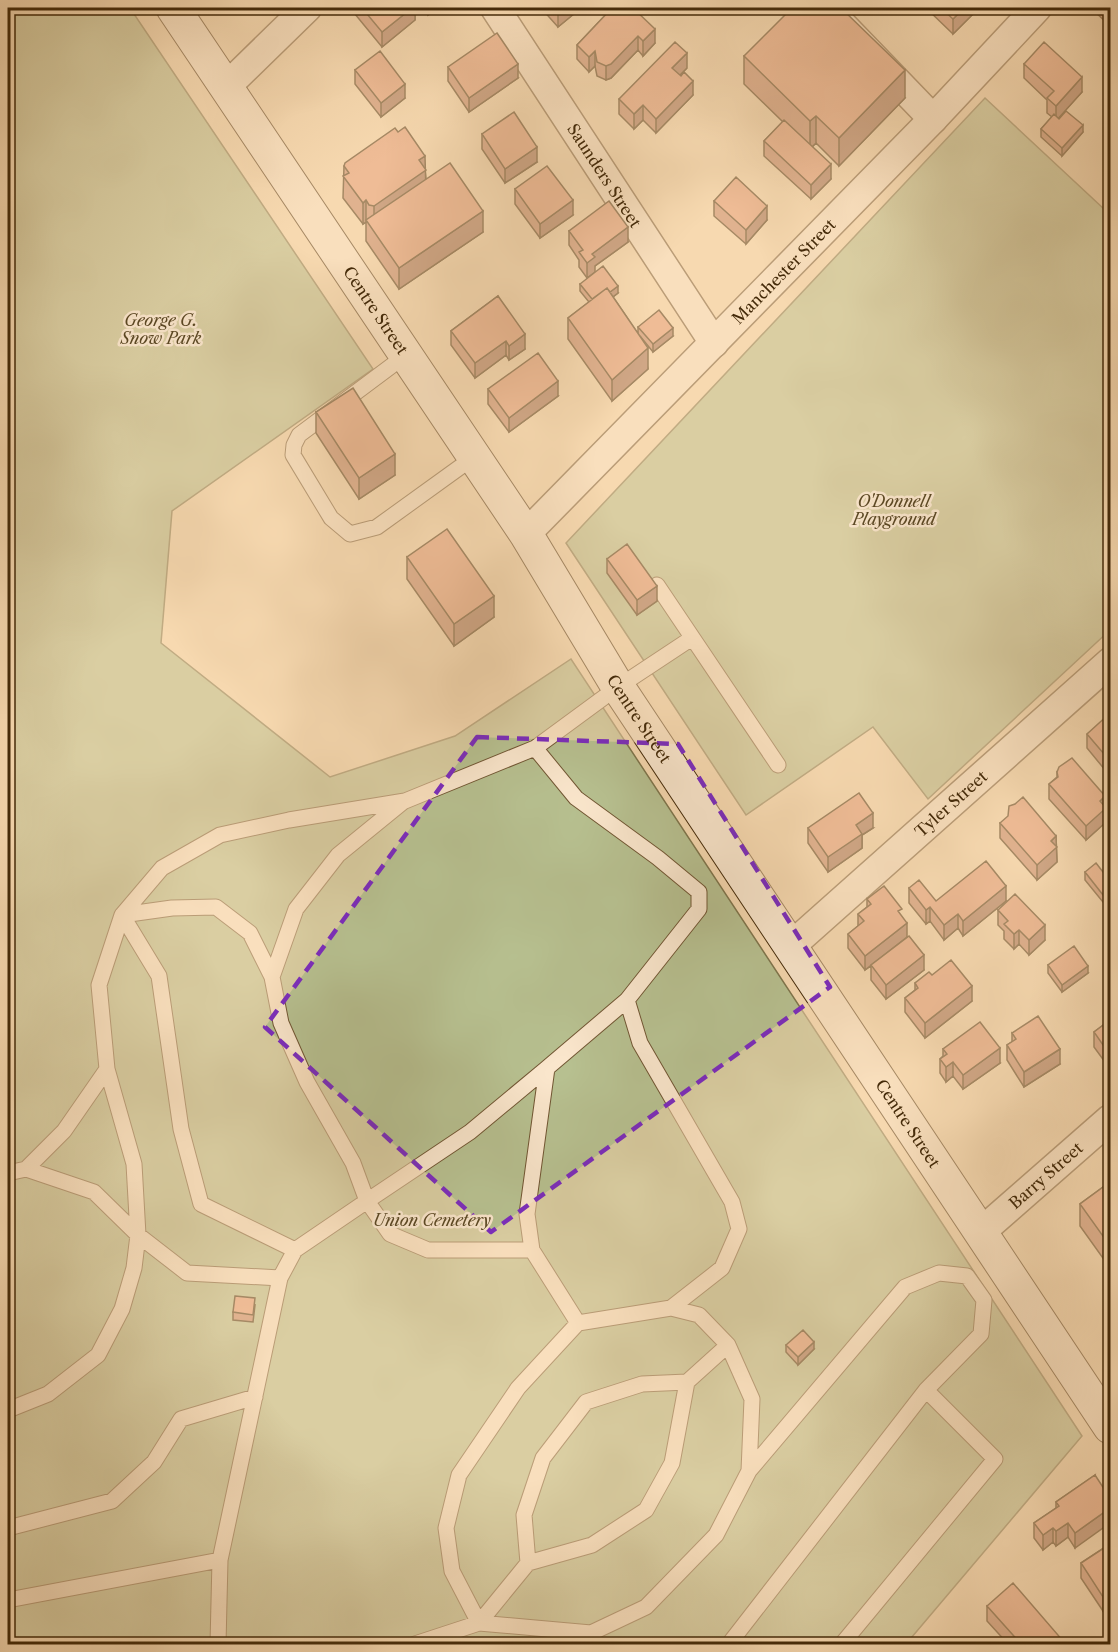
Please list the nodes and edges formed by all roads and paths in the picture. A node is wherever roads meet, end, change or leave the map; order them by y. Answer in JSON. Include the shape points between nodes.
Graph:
{"nodes":[{"id":1,"x":173,"y":8,"type":"edge"},
{"id":2,"x":307,"y":8,"type":"edge"},
{"id":3,"x":495,"y":8,"type":"edge"},
{"id":4,"x":826,"y":8,"type":"edge"},
{"id":5,"x":1037,"y":8,"type":"edge"},
{"id":6,"x":227,"y":86,"type":"junction"},
{"id":7,"x":933,"y":119,"type":"junction"},
{"id":8,"x":714,"y":343,"type":"junction"},
{"id":9,"x":406,"y":355,"type":"junction"},
{"id":10,"x":474,"y":457,"type":"junction"},
{"id":11,"x":526,"y":534,"type":"junction"},
{"id":12,"x":657,"y":585,"type":"edge"},
{"id":13,"x":692,"y":638,"type":"junction"},
{"id":14,"x":1110,"y":662,"type":"edge"},
{"id":15,"x":618,"y":687,"type":"junction"},
{"id":16,"x":535,"y":748,"type":"junction"},
{"id":17,"x":778,"y":765,"type":"dead end"},
{"id":18,"x":405,"y":801,"type":"junction"},
{"id":19,"x":122,"y":915,"type":"junction"},
{"id":20,"x":791,"y":946,"type":"junction"},
{"id":21,"x":272,"y":977,"type":"junction"},
{"id":22,"x":627,"y":1000,"type":"junction"},
{"id":23,"x":548,"y":1068,"type":"junction"},
{"id":24,"x":107,"y":1069,"type":"junction"},
{"id":25,"x":1110,"y":1119,"type":"edge"},
{"id":26,"x":26,"y":1169,"type":"junction"},
{"id":27,"x":8,"y":1173,"type":"edge"},
{"id":28,"x":367,"y":1201,"type":"junction"},
{"id":29,"x":981,"y":1232,"type":"junction"},
{"id":30,"x":138,"y":1235,"type":"junction"},
{"id":31,"x":532,"y":1250,"type":"junction"},
{"id":32,"x":295,"y":1251,"type":"junction"},
{"id":33,"x":280,"y":1278,"type":"junction"},
{"id":34,"x":671,"y":1308,"type":"junction"},
{"id":35,"x":578,"y":1323,"type":"junction"},
{"id":36,"x":728,"y":1345,"type":"junction"},
{"id":37,"x":687,"y":1382,"type":"junction"},
{"id":38,"x":926,"y":1390,"type":"junction"},
{"id":39,"x":255,"y":1397,"type":"junction"},
{"id":40,"x":8,"y":1410,"type":"edge"},
{"id":41,"x":1110,"y":1427,"type":"edge"},
{"id":42,"x":749,"y":1471,"type":"junction"},
{"id":43,"x":8,"y":1528,"type":"edge"},
{"id":44,"x":220,"y":1560,"type":"junction"},
{"id":45,"x":528,"y":1563,"type":"junction"},
{"id":46,"x":8,"y":1600,"type":"edge"},
{"id":47,"x":479,"y":1623,"type":"junction"},
{"id":48,"x":218,"y":1644,"type":"edge"},
{"id":49,"x":415,"y":1644,"type":"edge"},
{"id":50,"x":729,"y":1644,"type":"edge"},
{"id":51,"x":842,"y":1644,"type":"edge"}],
"edges":[{"from":1,"to":6,"type":"main road","name":"Centre Street"},
{"from":2,"to":6,"type":"street"},
{"from":3,"to":8,"type":"street","name":"Saunders Street"},
{"from":4,"to":7,"type":"street"},
{"from":5,"to":7,"type":"street","name":"Manchester Street"},
{"from":6,"to":9,"type":"main road","name":"Centre Street"},
{"from":7,"to":8,"type":"street","name":"Manchester Street"},
{"from":8,"to":11,"type":"street","name":"Manchester Street"},
{"from":9,"to":10,"type":"main road","name":"Centre Street"},
{"from":9,"to":10,"type":"lane","via":[[299,435],[294,445],[293,455],[331,518],[350,534],[377,526]]},
{"from":10,"to":11,"type":"main road","name":"Centre Street"},
{"from":11,"to":15,"type":"main road","name":"Centre Street"},
{"from":12,"to":13,"type":"lane"},
{"from":13,"to":15,"type":"lane"},
{"from":13,"to":17,"type":"lane"},
{"from":14,"to":20,"type":"street","name":"Tyler Street"},
{"from":15,"to":16,"type":"lane"},
{"from":15,"to":20,"type":"main road","name":"Centre Street"},
{"from":16,"to":18,"type":"lane"},
{"from":16,"to":22,"type":"lane","via":[[576,798],[699,892],[699,909]]},
{"from":18,"to":19,"type":"lane","via":[[220,835],[162,868]]},
{"from":18,"to":21,"type":"lane","via":[[338,855],[296,909]]},
{"from":19,"to":21,"type":"lane","via":[[216,907],[250,933]]},
{"from":19,"to":24,"type":"lane","via":[[99,985]]},
{"from":19,"to":32,"type":"lane","via":[[159,976],[181,1129],[201,1204]]},
{"from":20,"to":29,"type":"main road","name":"Centre Street"},
{"from":21,"to":28,"type":"lane","via":[[281,1023],[307,1082],[353,1163]]},
{"from":22,"to":23,"type":"lane"},
{"from":22,"to":34,"type":"lane","via":[[640,1043],[732,1202],[739,1229],[722,1268]]},
{"from":23,"to":28,"type":"lane","via":[[470,1132]]},
{"from":23,"to":31,"type":"lane","via":[[527,1214]]},
{"from":24,"to":26,"type":"lane","via":[[64,1131]]},
{"from":24,"to":30,"type":"lane","via":[[134,1164]]},
{"from":25,"to":29,"type":"street","name":"Barry Street"},
{"from":26,"to":27,"type":"lane"},
{"from":26,"to":30,"type":"lane","via":[[94,1192]]},
{"from":28,"to":31,"type":"lane","via":[[390,1234],[428,1250]]},
{"from":28,"to":32,"type":"lane"},
{"from":29,"to":41,"type":"main road","name":"Centre Street"},
{"from":30,"to":33,"type":"lane","via":[[187,1273]]},
{"from":30,"to":40,"type":"lane","via":[[134,1268],[122,1308],[98,1355],[48,1394]]},
{"from":31,"to":35,"type":"lane"},
{"from":32,"to":33,"type":"lane"},
{"from":33,"to":39,"type":"lane"},
{"from":34,"to":35,"type":"lane"},
{"from":34,"to":36,"type":"lane","via":[[699,1315]]},
{"from":35,"to":47,"type":"lane","via":[[518,1388],[459,1476],[446,1528],[452,1571]]},
{"from":36,"to":37,"type":"lane"},
{"from":36,"to":42,"type":"lane","via":[[752,1399]]},
{"from":37,"to":45,"type":"lane","via":[[672,1462],[646,1510],[592,1545]]},
{"from":37,"to":45,"type":"lane","via":[[642,1384],[586,1402],[543,1458],[524,1515]]},
{"from":38,"to":42,"type":"lane","via":[[981,1334],[984,1300],[967,1276],[939,1273],[905,1287]]},
{"from":38,"to":50,"type":"lane"},
{"from":38,"to":51,"type":"lane","via":[[995,1459]]},
{"from":39,"to":43,"type":"lane","via":[[181,1419],[154,1462],[112,1501]]},
{"from":39,"to":44,"type":"lane"},
{"from":42,"to":47,"type":"lane","via":[[716,1535],[646,1607],[591,1633]]},
{"from":44,"to":46,"type":"lane"},
{"from":44,"to":48,"type":"lane"},
{"from":45,"to":47,"type":"lane"},
{"from":47,"to":49,"type":"lane"}]}
